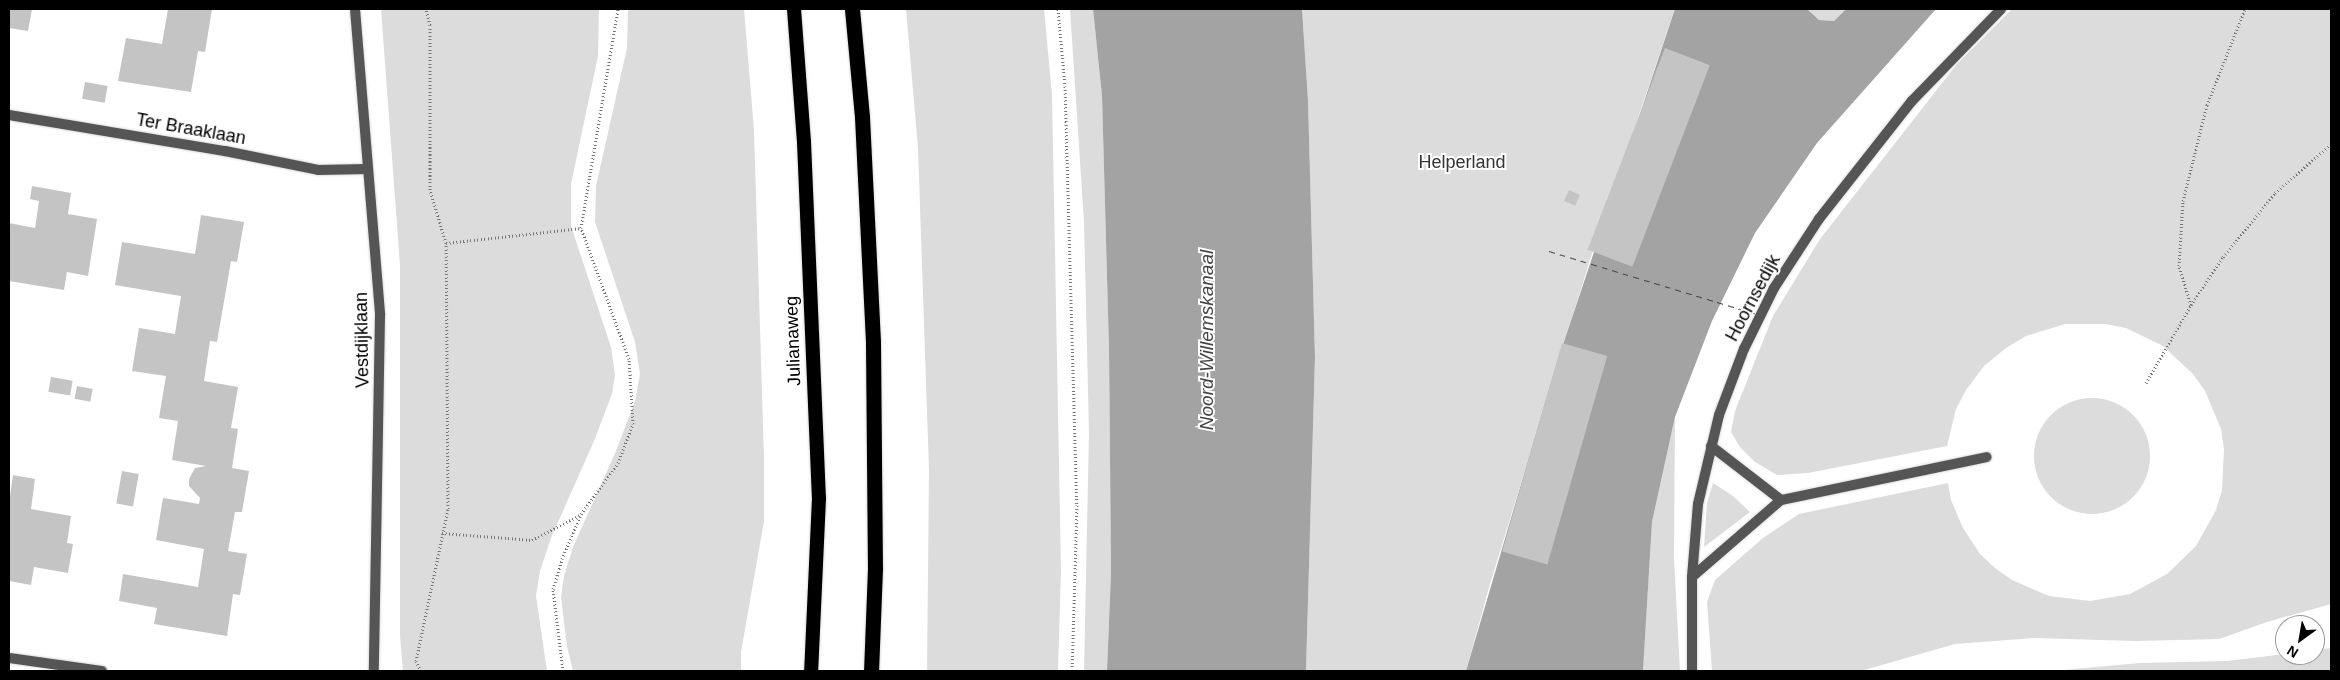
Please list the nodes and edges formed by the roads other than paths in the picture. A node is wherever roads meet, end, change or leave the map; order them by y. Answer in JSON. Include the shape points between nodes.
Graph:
{"nodes":[{"id":1,"x":355,"y":9,"type":"edge"},
{"id":2,"x":794,"y":9,"type":"edge"},
{"id":3,"x":852,"y":9,"type":"edge"},
{"id":4,"x":2000,"y":9,"type":"edge"},
{"id":5,"x":9,"y":115,"type":"edge"},
{"id":6,"x":368,"y":169,"type":"junction"},
{"id":7,"x":1711,"y":446,"type":"junction"},
{"id":8,"x":1987,"y":456,"type":"dead end"},
{"id":9,"x":1781,"y":500,"type":"junction"},
{"id":10,"x":1692,"y":577,"type":"junction"},
{"id":11,"x":9,"y":658,"type":"edge"},
{"id":12,"x":102,"y":671,"type":"edge"},
{"id":13,"x":374,"y":671,"type":"edge"},
{"id":14,"x":811,"y":671,"type":"edge"},
{"id":15,"x":871,"y":671,"type":"edge"},
{"id":16,"x":1692,"y":671,"type":"edge"}],
"edges":[{"from":1,"to":6,"type":"street","name":"Vestdijklaan"},
{"from":2,"to":14,"type":"highway","name":"Julianaweg","via":[[804,142],[819,498]]},
{"from":3,"to":15,"type":"highway","via":[[862,117],[873,343],[876,568]]},
{"from":4,"to":7,"type":"street","name":"Hoornsedijk","via":[[1912,101],[1819,219],[1789,263],[1729,384]]},
{"from":5,"to":6,"type":"street","name":"Ter Braaklaan","via":[[318,170]]},
{"from":6,"to":13,"type":"street","name":"Vestdijklaan","via":[[380,315]]},
{"from":7,"to":9,"type":"street"},
{"from":7,"to":10,"type":"street","name":"Hoornsedijk","via":[[1698,504]]},
{"from":8,"to":9,"type":"street"},
{"from":9,"to":10,"type":"street"},
{"from":10,"to":16,"type":"street","name":"Hoornsedijk"},
{"from":11,"to":12,"type":"street"}]}
